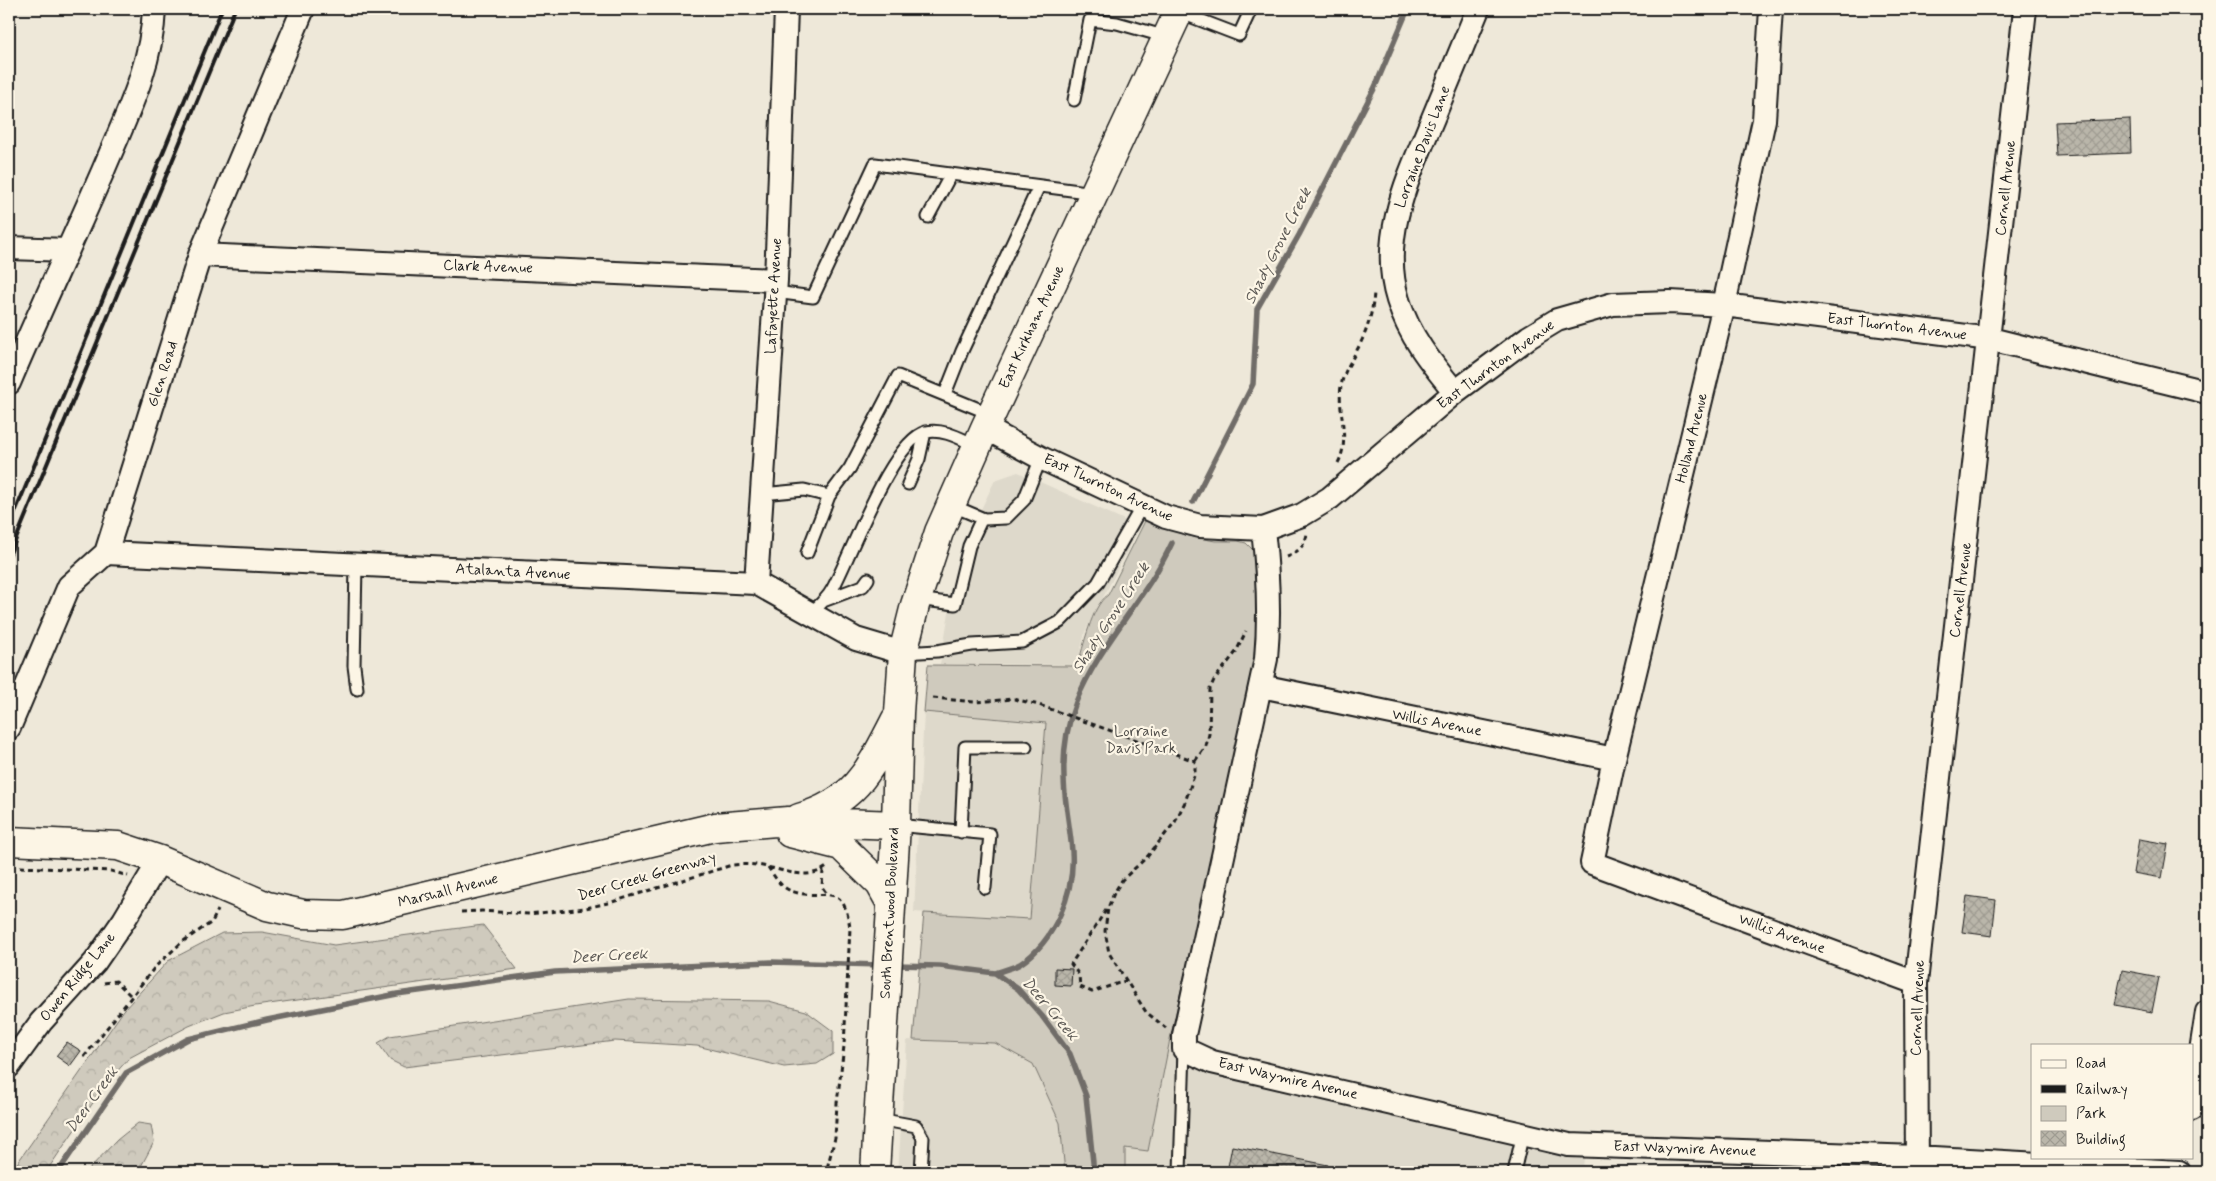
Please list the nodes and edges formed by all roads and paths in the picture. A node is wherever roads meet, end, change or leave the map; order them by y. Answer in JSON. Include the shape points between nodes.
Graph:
{"nodes":[{"id":1,"x":154,"y":9,"type":"edge"},
{"id":2,"x":303,"y":9,"type":"edge"},
{"id":3,"x":786,"y":9,"type":"edge"},
{"id":4,"x":1251,"y":9,"type":"edge"},
{"id":5,"x":1478,"y":9,"type":"edge"},
{"id":6,"x":1771,"y":9,"type":"edge"},
{"id":7,"x":2025,"y":9,"type":"edge"},
{"id":8,"x":1179,"y":10,"type":"edge"},
{"id":9,"x":1167,"y":37,"type":"junction"},
{"id":10,"x":1074,"y":100,"type":"dead end"},
{"id":11,"x":951,"y":174,"type":"junction"},
{"id":12,"x":1039,"y":186,"type":"junction"},
{"id":13,"x":1094,"y":193,"type":"junction"},
{"id":14,"x":928,"y":217,"type":"dead end"},
{"id":15,"x":9,"y":248,"type":"edge"},
{"id":16,"x":68,"y":250,"type":"junction"},
{"id":17,"x":200,"y":255,"type":"junction"},
{"id":18,"x":776,"y":286,"type":"junction"},
{"id":19,"x":1724,"y":305,"type":"junction"},
{"id":20,"x":1990,"y":339,"type":"junction"},
{"id":21,"x":9,"y":383,"type":"edge"},
{"id":22,"x":1455,"y":392,"type":"junction"},
{"id":23,"x":2207,"y":392,"type":"edge"},
{"id":24,"x":944,"y":394,"type":"junction"},
{"id":25,"x":984,"y":429,"type":"junction"},
{"id":26,"x":925,"y":432,"type":"junction"},
{"id":27,"x":1041,"y":458,"type":"junction"},
{"id":28,"x":908,"y":484,"type":"dead end"},
{"id":29,"x":762,"y":494,"type":"junction"},
{"id":30,"x":829,"y":496,"type":"junction"},
{"id":31,"x":951,"y":505,"type":"junction"},
{"id":32,"x":1142,"y":506,"type":"junction"},
{"id":33,"x":982,"y":518,"type":"junction"},
{"id":34,"x":1307,"y":528,"type":"dead end"},
{"id":35,"x":1263,"y":529,"type":"junction"},
{"id":36,"x":106,"y":553,"type":"junction"},
{"id":37,"x":807,"y":553,"type":"dead end"},
{"id":38,"x":1281,"y":559,"type":"dead end"},
{"id":39,"x":356,"y":565,"type":"junction"},
{"id":40,"x":868,"y":579,"type":"dead end"},
{"id":41,"x":756,"y":583,"type":"junction"},
{"id":42,"x":917,"y":599,"type":"junction"},
{"id":43,"x":817,"y":607,"type":"junction"},
{"id":44,"x":1247,"y":630,"type":"dead end"},
{"id":45,"x":903,"y":653,"type":"junction"},
{"id":46,"x":1261,"y":686,"type":"junction"},
{"id":47,"x":356,"y":689,"type":"dead end"},
{"id":48,"x":933,"y":698,"type":"dead end"},
{"id":49,"x":899,"y":713,"type":"junction"},
{"id":50,"x":9,"y":728,"type":"edge"},
{"id":51,"x":1026,"y":747,"type":"dead end"},
{"id":52,"x":1614,"y":759,"type":"junction"},
{"id":53,"x":1196,"y":762,"type":"junction"},
{"id":54,"x":788,"y":821,"type":"junction"},
{"id":55,"x":896,"y":825,"type":"junction"},
{"id":56,"x":715,"y":827,"type":"junction"},
{"id":57,"x":961,"y":832,"type":"junction"},
{"id":58,"x":11,"y":854,"type":"edge"},
{"id":59,"x":160,"y":860,"type":"junction"},
{"id":60,"x":1592,"y":863,"type":"joint"},
{"id":61,"x":829,"y":865,"type":"dead end"},
{"id":62,"x":768,"y":867,"type":"junction"},
{"id":63,"x":823,"y":870,"type":"junction"},
{"id":64,"x":111,"y":871,"type":"dead end"},
{"id":65,"x":985,"y":888,"type":"dead end"},
{"id":66,"x":827,"y":894,"type":"junction"},
{"id":67,"x":890,"y":902,"type":"junction"},
{"id":68,"x":211,"y":906,"type":"dead end"},
{"id":69,"x":1108,"y":908,"type":"junction"},
{"id":70,"x":219,"y":909,"type":"junction"},
{"id":71,"x":227,"y":913,"type":"dead end"},
{"id":72,"x":452,"y":913,"type":"dead end"},
{"id":73,"x":1128,"y":980,"type":"junction"},
{"id":74,"x":103,"y":983,"type":"dead end"},
{"id":75,"x":1916,"y":983,"type":"junction"},
{"id":76,"x":132,"y":996,"type":"junction"},
{"id":77,"x":2207,"y":1012,"type":"edge"},
{"id":78,"x":1184,"y":1042,"type":"junction"},
{"id":79,"x":84,"y":1057,"type":"dead end"},
{"id":80,"x":9,"y":1066,"type":"edge"},
{"id":81,"x":2194,"y":1095,"type":"edge"},
{"id":82,"x":879,"y":1120,"type":"junction"},
{"id":83,"x":1523,"y":1134,"type":"junction"},
{"id":84,"x":2185,"y":1158,"type":"edge"},
{"id":85,"x":1917,"y":1164,"type":"edge"},
{"id":86,"x":826,"y":1172,"type":"edge"},
{"id":87,"x":875,"y":1172,"type":"edge"},
{"id":88,"x":921,"y":1172,"type":"edge"},
{"id":89,"x":1180,"y":1172,"type":"edge"},
{"id":90,"x":1514,"y":1172,"type":"edge"},
{"id":91,"x":2181,"y":1172,"type":"edge"}],
"edges":[{"from":1,"to":16,"type":"street","via":[[151,46],[145,67]]},
{"from":2,"to":17,"type":"street","name":"Glen Road"},
{"from":3,"to":18,"type":"street","name":"Lafayette Avenue"},
{"from":4,"to":8,"type":"lane","via":[[1239,35]]},
{"from":5,"to":22,"type":"street","name":"Lorraine Davis Lane","via":[[1406,185],[1394,227],[1393,266],[1397,298],[1405,320],[1421,350]]},
{"from":6,"to":19,"type":"street","name":"Holland Avenue","via":[[1764,120]]},
{"from":7,"to":20,"type":"street","name":"Cornell Avenue"},
{"from":8,"to":9,"type":"main road","name":"East Kirkham Avenue"},
{"from":9,"to":10,"type":"lane","via":[[1118,23],[1090,20]]},
{"from":9,"to":13,"type":"main road","name":"East Kirkham Avenue"},
{"from":11,"to":12,"type":"lane"},
{"from":11,"to":14,"type":"lane"},
{"from":11,"to":18,"type":"lane","via":[[875,164],[813,297]]},
{"from":12,"to":13,"type":"lane"},
{"from":12,"to":24,"type":"lane"},
{"from":13,"to":25,"type":"main road","name":"East Kirkham Avenue"},
{"from":15,"to":16,"type":"street"},
{"from":16,"to":21,"type":"street"},
{"from":17,"to":18,"type":"street","name":"Clark Avenue"},
{"from":17,"to":36,"type":"street","name":"Glen Road"},
{"from":18,"to":29,"type":"street","name":"Lafayette Avenue"},
{"from":19,"to":20,"type":"street","name":"East Thornton Avenue"},
{"from":19,"to":22,"type":"street","name":"East Thornton Avenue","via":[[1670,302],[1612,304],[1557,320],[1529,336]]},
{"from":19,"to":52,"type":"street","name":"Holland Avenue"},
{"from":20,"to":23,"type":"street","name":"East Thornton Avenue"},
{"from":20,"to":75,"type":"street","name":"Cornell Avenue"},
{"from":22,"to":35,"type":"street","name":"East Thornton Avenue","via":[[1330,498],[1302,515]]},
{"from":24,"to":25,"type":"lane"},
{"from":24,"to":30,"type":"lane","via":[[898,376],[850,468]]},
{"from":25,"to":26,"type":"lane"},
{"from":25,"to":27,"type":"street","name":"East Thornton Avenue"},
{"from":25,"to":31,"type":"main road","name":"East Kirkham Avenue"},
{"from":26,"to":28,"type":"lane","via":[[919,459]]},
{"from":26,"to":43,"type":"lane","via":[[913,438],[897,458],[832,589]]},
{"from":27,"to":32,"type":"street","name":"East Thornton Avenue"},
{"from":27,"to":33,"type":"lane","via":[[1024,500],[1006,518]]},
{"from":29,"to":30,"type":"lane","via":[[804,490]]},
{"from":29,"to":41,"type":"street","name":"Lafayette Avenue"},
{"from":30,"to":37,"type":"lane"},
{"from":31,"to":33,"type":"lane"},
{"from":31,"to":42,"type":"main road","name":"East Kirkham Avenue"},
{"from":32,"to":35,"type":"street","name":"East Thornton Avenue","via":[[1166,517],[1200,526]]},
{"from":32,"to":45,"type":"lane","via":[[1098,583],[1060,622],[1022,642]]},
{"from":33,"to":42,"type":"lane","via":[[969,546],[955,604]]},
{"from":34,"to":38,"type":"path","via":[[1307,536],[1299,550]]},
{"from":35,"to":46,"type":"street","via":[[1269,625]]},
{"from":36,"to":39,"type":"street","name":"Atalanta Avenue"},
{"from":36,"to":50,"type":"street","via":[[69,586]]},
{"from":39,"to":41,"type":"street","name":"Atalanta Avenue"},
{"from":39,"to":47,"type":"lane"},
{"from":40,"to":43,"type":"lane","via":[[863,586]]},
{"from":41,"to":43,"type":"street","name":"Atalanta Avenue"},
{"from":42,"to":45,"type":"main road","name":"East Kirkham Avenue"},
{"from":43,"to":45,"type":"street","name":"Atalanta Avenue","via":[[856,639]]},
{"from":44,"to":53,"type":"path","via":[[1236,652],[1214,680],[1208,702],[1209,734]]},
{"from":45,"to":49,"type":"main road","name":"South Brentwood Boulevard"},
{"from":46,"to":52,"type":"street","name":"Willis Avenue"},
{"from":46,"to":78,"type":"street"},
{"from":48,"to":53,"type":"path","via":[[975,702],[1014,699]]},
{"from":49,"to":54,"type":"main road","via":[[870,769],[852,791],[821,812]]},
{"from":49,"to":55,"type":"main road","name":"South Brentwood Boulevard"},
{"from":51,"to":57,"type":"lane","via":[[965,747]]},
{"from":52,"to":60,"type":"street","name":"Holland Avenue"},
{"from":53,"to":69,"type":"path","via":[[1190,788],[1175,822],[1147,857],[1122,880]]},
{"from":54,"to":55,"type":"main road","name":"Marshall Avenue"},
{"from":54,"to":56,"type":"main road","name":"Marshall Avenue"},
{"from":55,"to":57,"type":"lane"},
{"from":55,"to":67,"type":"main road","name":"South Brentwood Boulevard"},
{"from":56,"to":59,"type":"main road","name":"Marshall Avenue","via":[[343,916],[302,914],[267,906]]},
{"from":56,"to":67,"type":"main road","via":[[784,832],[841,846],[880,884]]},
{"from":57,"to":65,"type":"lane","via":[[990,834]]},
{"from":58,"to":59,"type":"main road","name":"Marshall Avenue","via":[[118,846]]},
{"from":58,"to":64,"type":"path"},
{"from":59,"to":80,"type":"street","name":"Owen Ridge Lane","via":[[95,962],[41,1022]]},
{"from":60,"to":75,"type":"street","name":"Willis Avenue"},
{"from":61,"to":63,"type":"path"},
{"from":62,"to":63,"type":"path","name":"Deer Creek Greenway","via":[[800,874]]},
{"from":62,"to":66,"type":"path","via":[[789,890]]},
{"from":62,"to":72,"type":"path","name":"Deer Creek Greenway","via":[[748,864],[725,867],[612,902],[577,909],[529,914]]},
{"from":63,"to":66,"type":"path","via":[[822,887]]},
{"from":66,"to":86,"type":"path","via":[[839,898],[846,906],[850,928],[836,1138]]},
{"from":67,"to":82,"type":"main road","name":"South Brentwood Boulevard"},
{"from":68,"to":70,"type":"path"},
{"from":69,"to":73,"type":"path","via":[[1105,931],[1109,953]]},
{"from":69,"to":73,"type":"path","via":[[1071,964],[1079,975],[1080,987],[1092,992]]},
{"from":70,"to":71,"type":"path"},
{"from":70,"to":76,"type":"path","via":[[212,922],[182,942],[155,967]]},
{"from":73,"to":78,"type":"path","via":[[1146,1012]]},
{"from":74,"to":76,"type":"path","via":[[116,981]]},
{"from":75,"to":85,"type":"street","name":"Cornell Avenue"},
{"from":76,"to":79,"type":"path"},
{"from":77,"to":81,"type":"street"},
{"from":78,"to":83,"type":"street","name":"East Waymire Avenue","via":[[1212,1062]]},
{"from":78,"to":89,"type":"lane"},
{"from":82,"to":87,"type":"main road","name":"South Brentwood Boulevard"},
{"from":82,"to":88,"type":"lane","via":[[916,1126],[923,1138]]},
{"from":83,"to":85,"type":"street","name":"East Waymire Avenue","via":[[1569,1145]]},
{"from":83,"to":90,"type":"lane"},
{"from":84,"to":91,"type":"street"},
{"from":85,"to":91,"type":"street","name":"East Waymire Avenue"}]}
